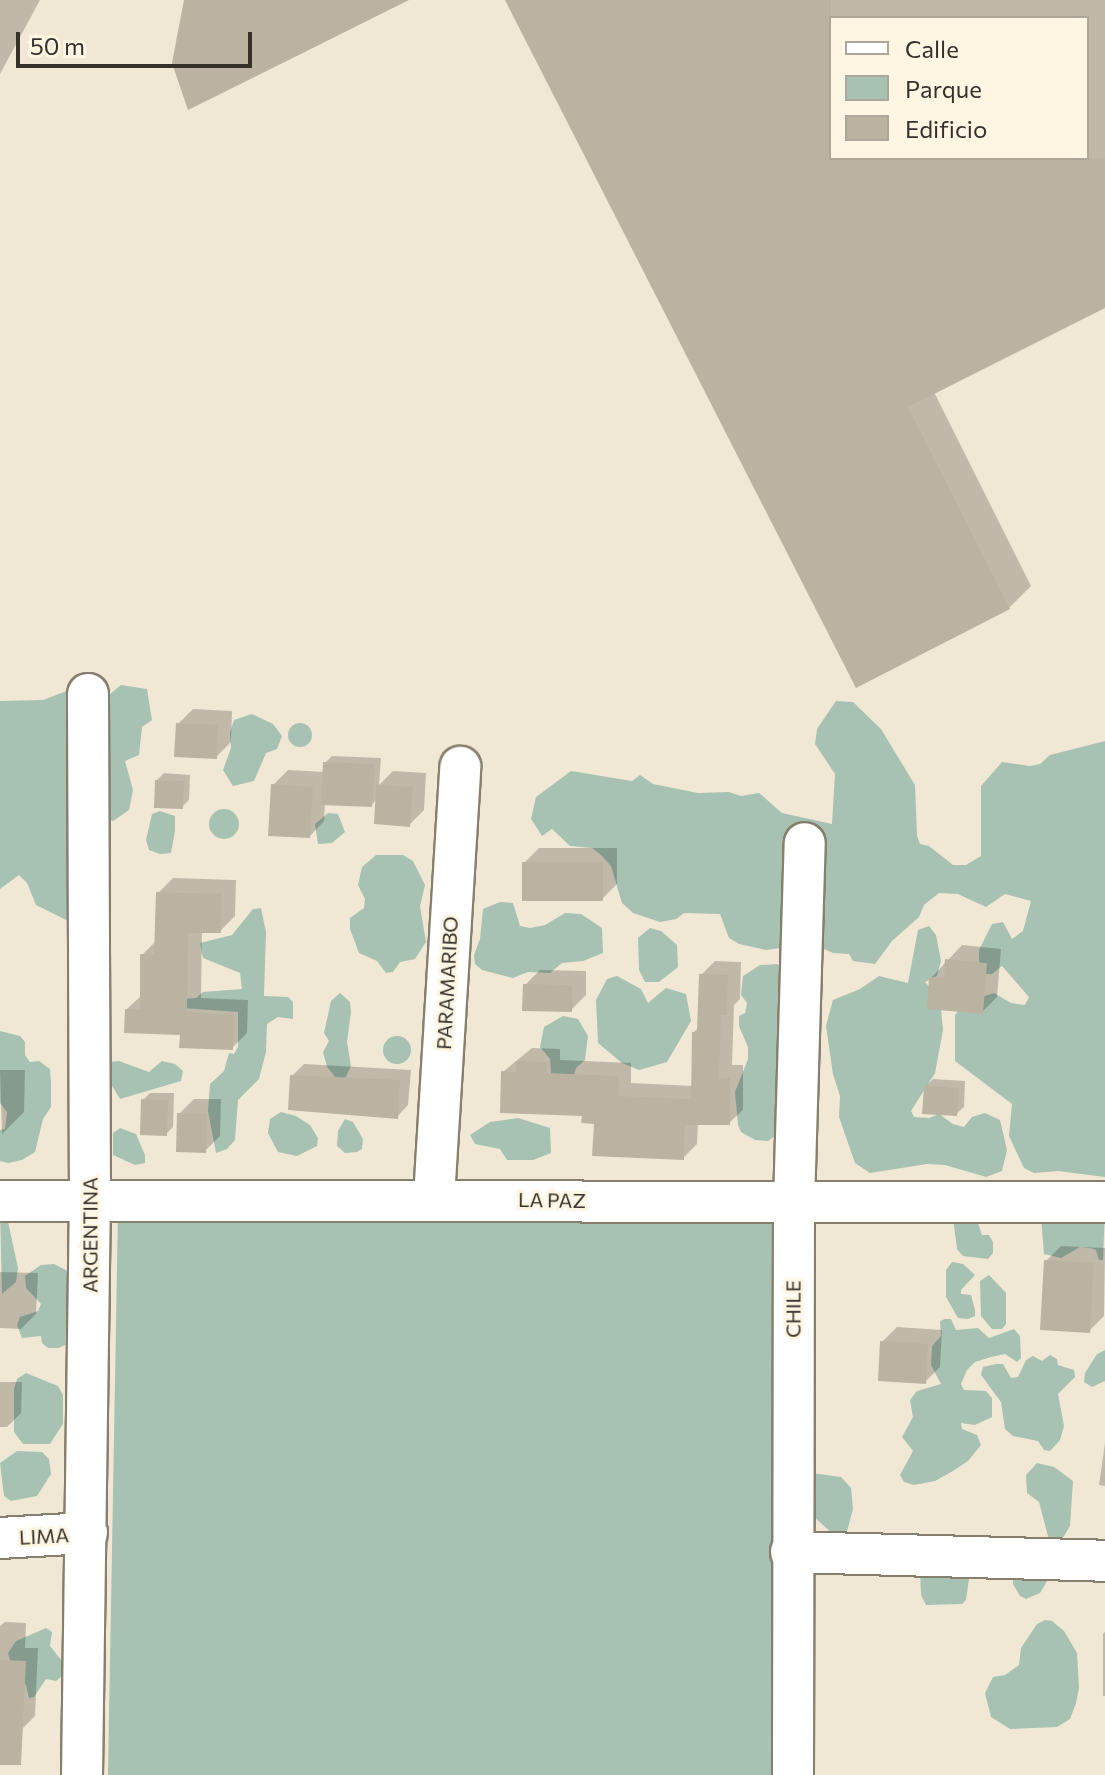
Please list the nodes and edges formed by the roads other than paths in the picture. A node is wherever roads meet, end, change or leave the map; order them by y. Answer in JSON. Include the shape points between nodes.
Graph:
{"nodes":[{"id":1,"x":88,"y":694,"type":"dead end"},
{"id":2,"x":460,"y":767,"type":"dead end"},
{"id":3,"x":805,"y":843,"type":"dead end"},
{"id":4,"x":90,"y":1198,"type":"junction"},
{"id":5,"x":434,"y":1198,"type":"junction"},
{"id":6,"x":0,"y":1201,"type":"edge"},
{"id":7,"x":1105,"y":1202,"type":"edge"},
{"id":8,"x":794,"y":1204,"type":"junction"},
{"id":9,"x":87,"y":1533,"type":"junction"},
{"id":10,"x":0,"y":1538,"type":"edge"},
{"id":11,"x":791,"y":1552,"type":"junction"},
{"id":12,"x":1105,"y":1561,"type":"edge"},
{"id":13,"x":82,"y":1775,"type":"edge"},
{"id":14,"x":793,"y":1775,"type":"edge"}],
"edges":[{"from":1,"to":4,"type":"street","name":"ARGENTINA"},
{"from":2,"to":5,"type":"street","name":"PARAMARIBO"},
{"from":3,"to":8,"type":"street","name":"CHILE"},
{"from":4,"to":5,"type":"street","name":"LA PAZ"},
{"from":4,"to":6,"type":"street","name":"LA PAZ"},
{"from":4,"to":9,"type":"street","name":"ARGENTINA"},
{"from":5,"to":8,"type":"street","name":"LA PAZ"},
{"from":7,"to":8,"type":"street","name":"LA PAZ"},
{"from":8,"to":11,"type":"street","name":"CHILE"},
{"from":9,"to":10,"type":"street","name":"LIMA"},
{"from":9,"to":13,"type":"street","name":"ARGENTINA"},
{"from":11,"to":12,"type":"street"},
{"from":11,"to":14,"type":"street","name":"CHILE"}]}
